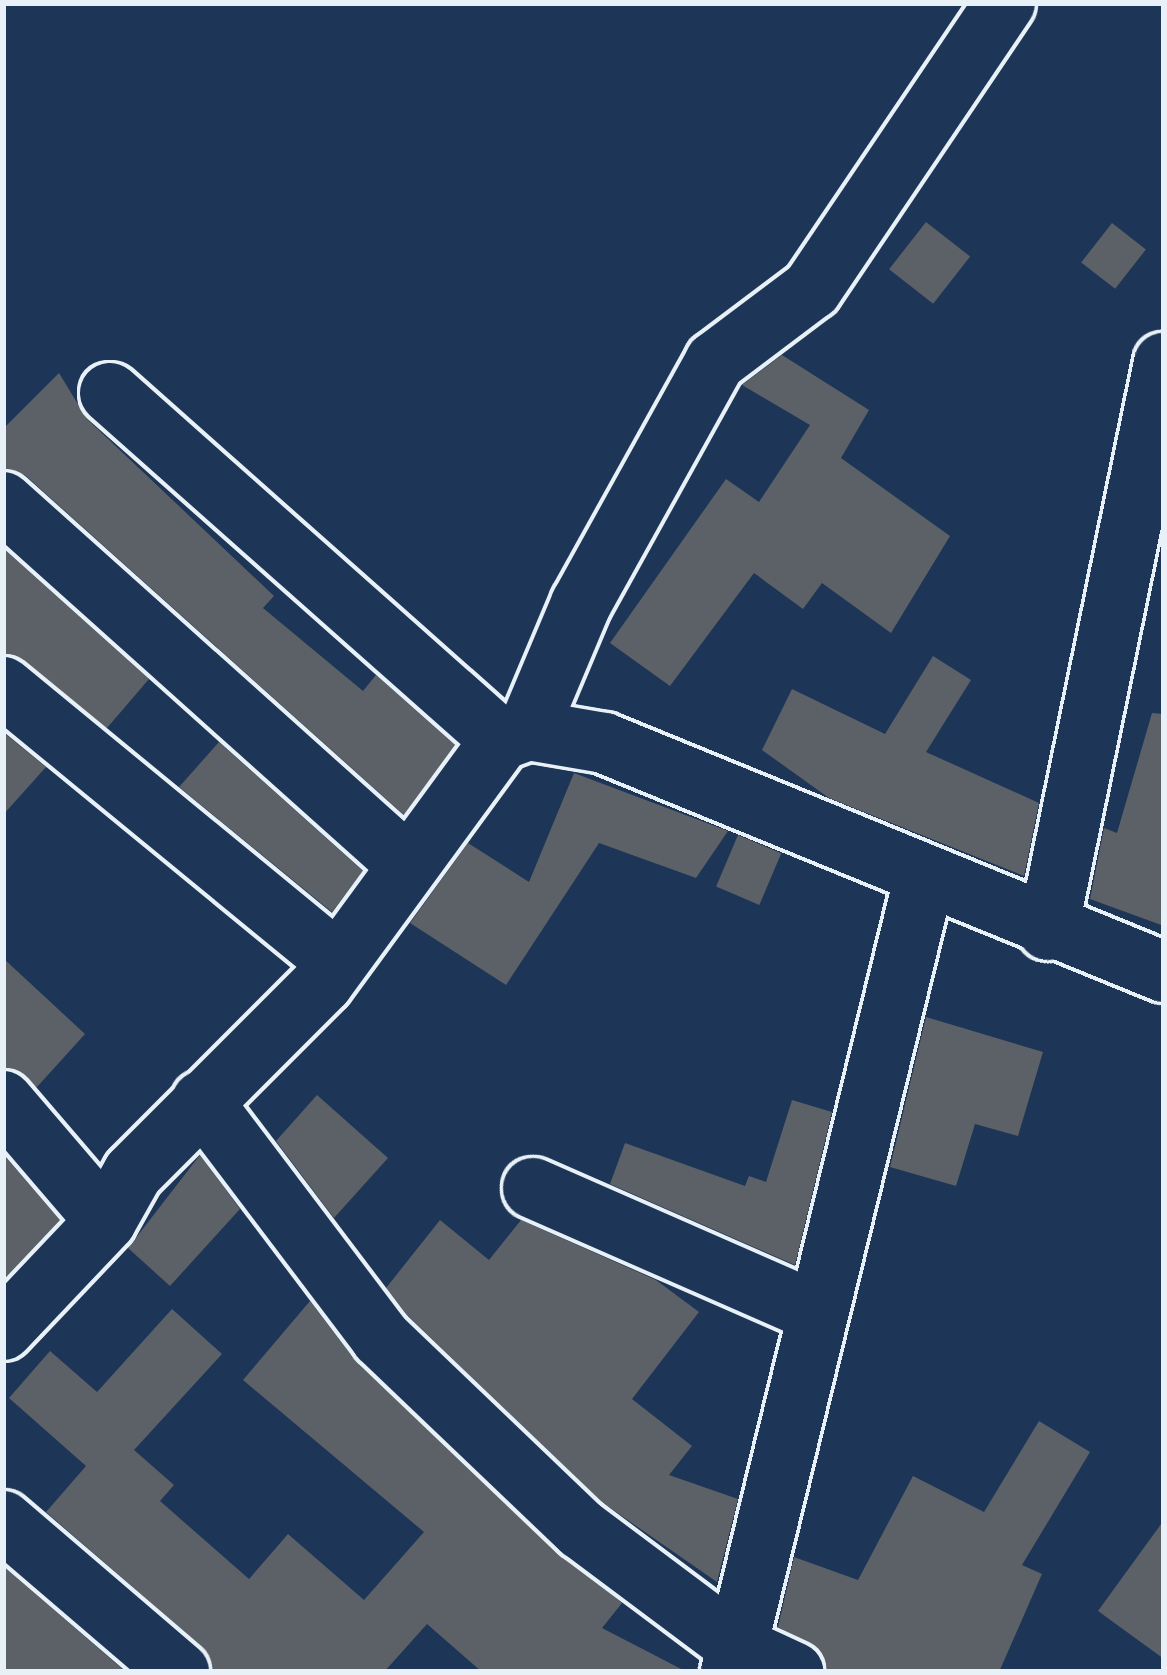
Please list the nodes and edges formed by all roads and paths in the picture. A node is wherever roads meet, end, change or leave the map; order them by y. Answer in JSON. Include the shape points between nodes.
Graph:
{"nodes":[{"id":1,"x":1005,"y":3,"type":"edge"},
{"id":2,"x":1164,"y":363,"type":"edge"},
{"id":3,"x":110,"y":393,"type":"dead end"},
{"id":4,"x":3,"y":502,"type":"edge"},
{"id":5,"x":3,"y":687,"type":"edge"},
{"id":6,"x":515,"y":735,"type":"junction"},
{"id":7,"x":408,"y":865,"type":"junction"},
{"id":8,"x":925,"y":875,"type":"junction"},
{"id":9,"x":1048,"y":930,"type":"junction"},
{"id":10,"x":338,"y":962,"type":"junction"},
{"id":11,"x":1164,"y":972,"type":"edge"},
{"id":12,"x":3,"y":1101,"type":"edge"},
{"id":13,"x":202,"y":1101,"type":"junction"},
{"id":14,"x":533,"y":1188,"type":"dead end"},
{"id":15,"x":106,"y":1221,"type":"junction"},
{"id":16,"x":816,"y":1312,"type":"junction"},
{"id":17,"x":3,"y":1330,"type":"edge"},
{"id":18,"x":3,"y":1521,"type":"edge"},
{"id":19,"x":735,"y":1659,"type":"edge"},
{"id":20,"x":179,"y":1672,"type":"edge"},
{"id":21,"x":793,"y":1672,"type":"edge"}],
"edges":[{"from":1,"to":6,"type":"street","via":[[812,289],[715,362]]},
{"from":2,"to":9,"type":"street"},
{"from":3,"to":6,"type":"street"},
{"from":4,"to":7,"type":"street"},
{"from":5,"to":10,"type":"street"},
{"from":6,"to":7,"type":"street"},
{"from":6,"to":8,"type":"street","via":[[604,743]]},
{"from":7,"to":10,"type":"street"},
{"from":8,"to":9,"type":"street"},
{"from":8,"to":16,"type":"street"},
{"from":9,"to":11,"type":"street"},
{"from":10,"to":13,"type":"street"},
{"from":12,"to":15,"type":"street"},
{"from":13,"to":15,"type":"street","via":[[134,1173]]},
{"from":13,"to":19,"type":"street","via":[[381,1337],[580,1529]]},
{"from":14,"to":16,"type":"street"},
{"from":15,"to":17,"type":"street"},
{"from":16,"to":19,"type":"street"},
{"from":18,"to":20,"type":"street"},
{"from":19,"to":21,"type":"street"}]}
